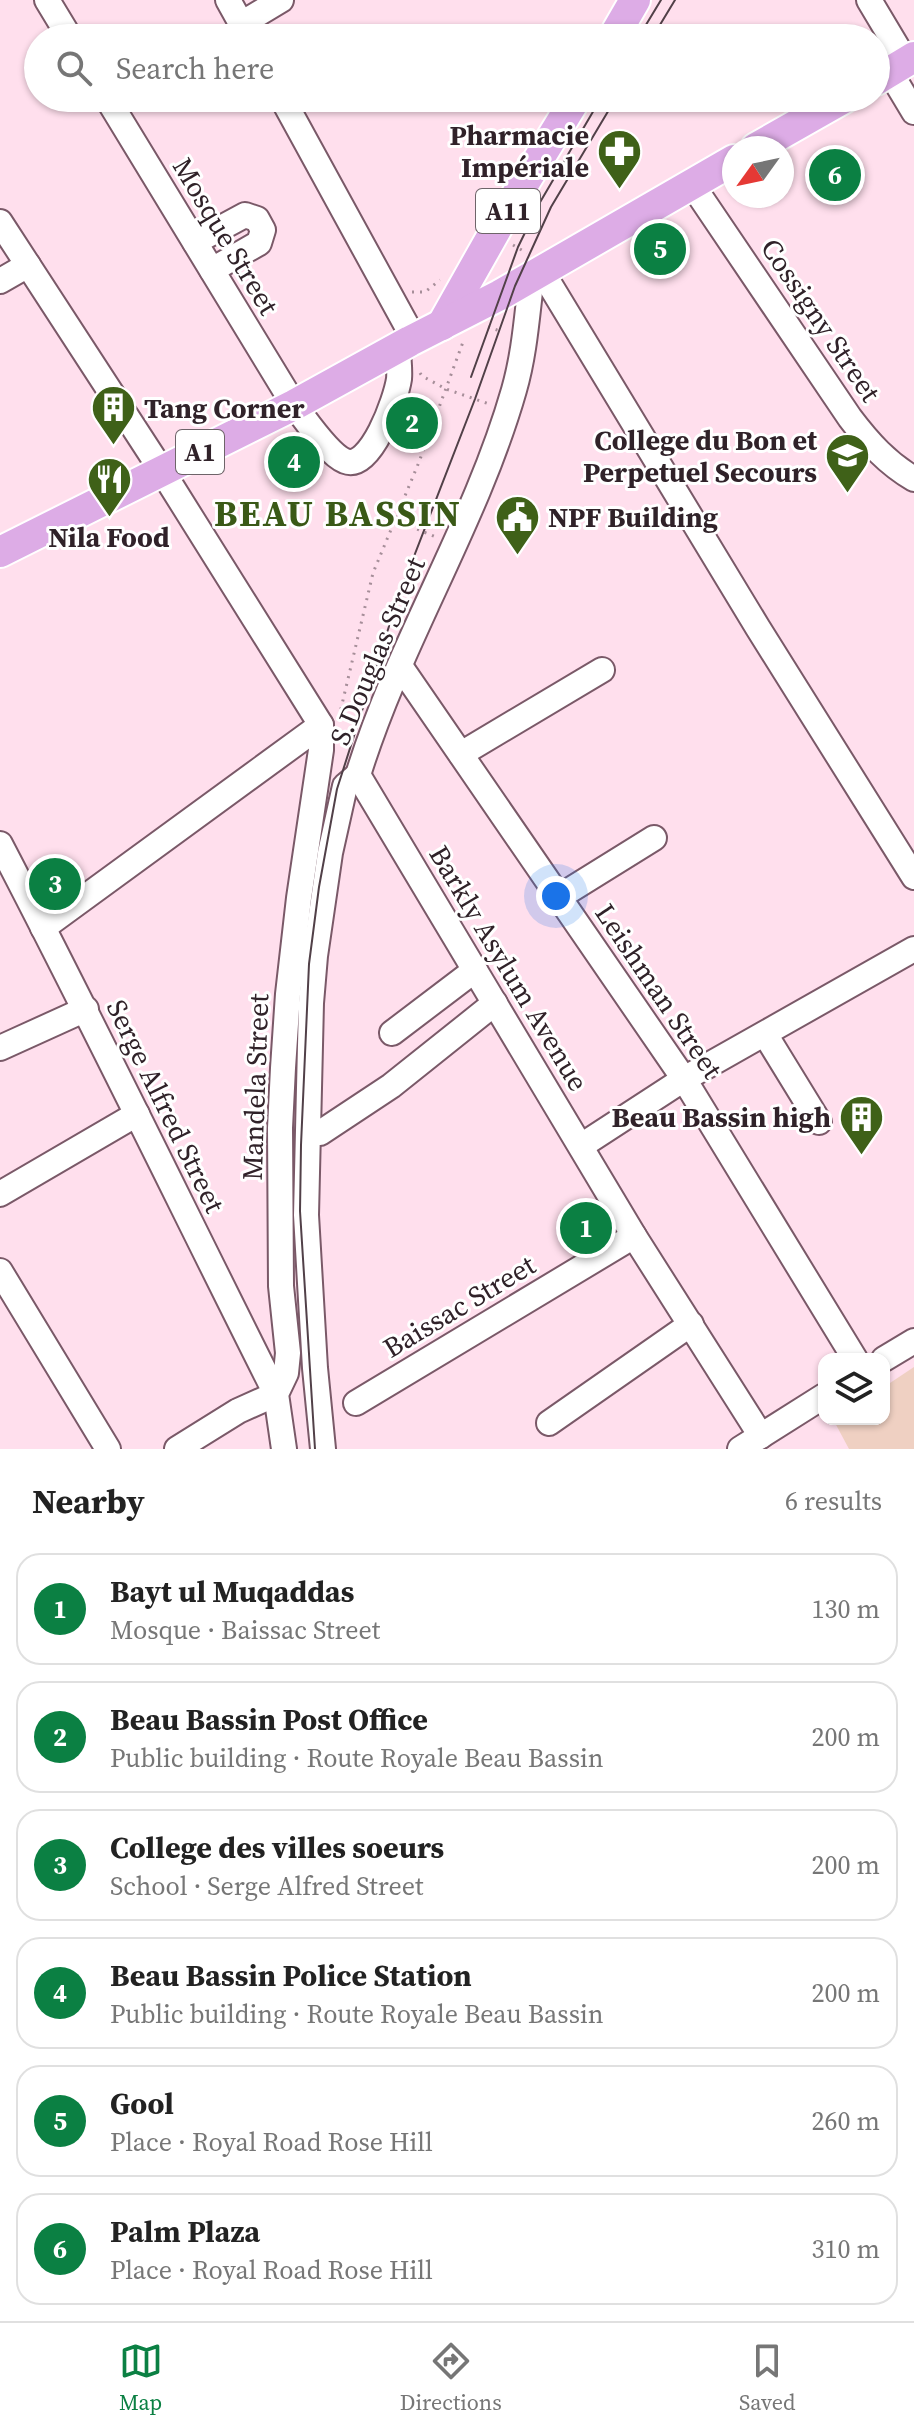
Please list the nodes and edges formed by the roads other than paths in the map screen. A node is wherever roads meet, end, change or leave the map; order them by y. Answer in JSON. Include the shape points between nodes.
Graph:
{"nodes":[{"id":1,"x":47,"y":0,"type":"edge"},
{"id":2,"x":228,"y":0,"type":"edge"},
{"id":3,"x":281,"y":0,"type":"edge"},
{"id":4,"x":869,"y":0,"type":"edge"},
{"id":5,"x":62,"y":24,"type":"edge"},
{"id":6,"x":241,"y":24,"type":"edge"},
{"id":7,"x":253,"y":24,"type":"edge"},
{"id":8,"x":879,"y":24,"type":"edge"},
{"id":9,"x":896,"y":68,"type":"edge"},
{"id":10,"x":116,"y":112,"type":"edge"},
{"id":11,"x":289,"y":112,"type":"edge"},
{"id":12,"x":567,"y":112,"type":"edge"},
{"id":13,"x":819,"y":112,"type":"edge"},
{"id":14,"x":914,"y":112,"type":"edge"},
{"id":15,"x":777,"y":136,"type":"edge"},
{"id":16,"x":722,"y":166,"type":"edge"},
{"id":17,"x":691,"y":183,"type":"junction"},
{"id":18,"x":0,"y":222,"type":"edge"},
{"id":19,"x":195,"y":242,"type":"junction"},
{"id":20,"x":28,"y":265,"type":"junction"},
{"id":21,"x":546,"y":267,"type":"junction"},
{"id":22,"x":212,"y":270,"type":"junction"},
{"id":23,"x":0,"y":281,"type":"edge"},
{"id":24,"x":453,"y":331,"type":"junction"},
{"id":25,"x":406,"y":343,"type":"junction"},
{"id":26,"x":294,"y":405,"type":"junction"},
{"id":27,"x":162,"y":471,"type":"junction"},
{"id":28,"x":914,"y":479,"type":"edge"},
{"id":29,"x":0,"y":552,"type":"edge"},
{"id":30,"x":400,"y":666,"type":"junction"},
{"id":31,"x":602,"y":670,"type":"dead end"},
{"id":32,"x":329,"y":725,"type":"junction"},
{"id":33,"x":461,"y":754,"type":"junction"},
{"id":34,"x":358,"y":775,"type":"junction"},
{"id":35,"x":654,"y":838,"type":"dead end"},
{"id":36,"x":0,"y":844,"type":"edge"},
{"id":37,"x":8,"y":877,"type":"edge"},
{"id":38,"x":914,"y":877,"type":"edge"},
{"id":39,"x":559,"y":897,"type":"junction"},
{"id":40,"x":43,"y":928,"type":"junction"},
{"id":41,"x":914,"y":949,"type":"edge"},
{"id":42,"x":475,"y":970,"type":"junction"},
{"id":43,"x":495,"y":1003,"type":"junction"},
{"id":44,"x":86,"y":1009,"type":"junction"},
{"id":45,"x":392,"y":1033,"type":"dead end"},
{"id":46,"x":765,"y":1034,"type":"junction"},
{"id":47,"x":0,"y":1048,"type":"edge"},
{"id":48,"x":684,"y":1079,"type":"junction"},
{"id":49,"x":137,"y":1114,"type":"junction"},
{"id":50,"x":819,"y":1122,"type":"dead end"},
{"id":51,"x":320,"y":1133,"type":"dead end"},
{"id":52,"x":581,"y":1146,"type":"junction"},
{"id":53,"x":0,"y":1194,"type":"edge"},
{"id":54,"x":634,"y":1236,"type":"junction"},
{"id":55,"x":0,"y":1271,"type":"edge"},
{"id":56,"x":691,"y":1324,"type":"junction"},
{"id":57,"x":914,"y":1341,"type":"edge"},
{"id":58,"x":851,"y":1353,"type":"edge"},
{"id":59,"x":890,"y":1355,"type":"edge"},
{"id":60,"x":276,"y":1394,"type":"junction"},
{"id":61,"x":818,"y":1400,"type":"edge"},
{"id":62,"x":356,"y":1403,"type":"dead end"},
{"id":63,"x":549,"y":1423,"type":"dead end"},
{"id":64,"x":750,"y":1442,"type":"edge"},
{"id":65,"x":108,"y":1449,"type":"edge"},
{"id":66,"x":177,"y":1449,"type":"edge"},
{"id":67,"x":284,"y":1449,"type":"edge"},
{"id":68,"x":323,"y":1449,"type":"edge"}],
"edges":[{"from":1,"to":5,"type":"street"},
{"from":2,"to":6,"type":"street"},
{"from":3,"to":7,"type":"street"},
{"from":4,"to":8,"type":"street"},
{"from":9,"to":14,"type":"street"},
{"from":10,"to":19,"type":"street","name":"Mosque Street"},
{"from":11,"to":25,"type":"street"},
{"from":12,"to":24,"type":"main road","number":"A11","via":[[499,224]]},
{"from":13,"to":15,"type":"main road"},
{"from":16,"to":17,"type":"main road","number":"A1"},
{"from":17,"to":21,"type":"main road","number":"A1"},
{"from":17,"to":28,"type":"street","name":"Cossigny Street","via":[[871,446]]},
{"from":18,"to":20,"type":"street"},
{"from":19,"to":22,"type":"street","name":"Mosque Street"},
{"from":19,"to":22,"type":"street","via":[[245,215],[257,219],[263,230],[259,243]]},
{"from":20,"to":23,"type":"street"},
{"from":20,"to":27,"type":"street"},
{"from":21,"to":24,"type":"main road","number":"A1"},
{"from":21,"to":30,"type":"street","name":"S.Douglas Street","via":[[508,410]]},
{"from":21,"to":38,"type":"street","via":[[750,614]]},
{"from":22,"to":26,"type":"street","name":"Mosque Street"},
{"from":24,"to":25,"type":"main road","number":"A1"},
{"from":25,"to":26,"type":"main road","number":"A1"},
{"from":25,"to":26,"type":"street","name":"Mosque Street","via":[[394,399],[365,457],[343,460]]},
{"from":26,"to":27,"type":"main road","number":"A1"},
{"from":27,"to":29,"type":"main road","number":"A1"},
{"from":27,"to":32,"type":"street"},
{"from":30,"to":33,"type":"street","name":"Leishman Street"},
{"from":30,"to":34,"type":"street","name":"S.Douglas Street"},
{"from":31,"to":33,"type":"street"},
{"from":32,"to":40,"type":"street"},
{"from":32,"to":60,"type":"street","name":"Mandela Street","via":[[321,750],[288,994],[280,1128],[281,1286],[288,1353]]},
{"from":33,"to":39,"type":"street","name":"Leishman Street"},
{"from":34,"to":42,"type":"street","name":"Barkly Asylum Avenue"},
{"from":34,"to":68,"type":"street","name":"S.Douglas Street","via":[[345,786],[330,853],[311,1003],[306,1215]]},
{"from":35,"to":39,"type":"street"},
{"from":36,"to":37,"type":"street","name":"Serge Alfred Street"},
{"from":37,"to":40,"type":"street","name":"Serge Alfred Street"},
{"from":39,"to":48,"type":"street","name":"Leishman Street"},
{"from":40,"to":44,"type":"street","name":"Serge Alfred Street"},
{"from":41,"to":46,"type":"street"},
{"from":42,"to":43,"type":"street","name":"Barkly Asylum Avenue"},
{"from":42,"to":45,"type":"street"},
{"from":43,"to":51,"type":"street","via":[[391,1086]]},
{"from":43,"to":52,"type":"street","name":"Barkly Asylum Avenue"},
{"from":44,"to":47,"type":"street"},
{"from":44,"to":49,"type":"street","name":"Serge Alfred Street"},
{"from":46,"to":48,"type":"street"},
{"from":46,"to":50,"type":"street"},
{"from":48,"to":52,"type":"street"},
{"from":48,"to":58,"type":"street","name":"Leishman Street"},
{"from":49,"to":53,"type":"street"},
{"from":49,"to":60,"type":"street","name":"Serge Alfred Street"},
{"from":52,"to":54,"type":"street","name":"Barkly Asylum Avenue"},
{"from":54,"to":56,"type":"street","name":"Barkly Asylum Avenue"},
{"from":54,"to":62,"type":"street","name":"Baissac Street"},
{"from":55,"to":65,"type":"street"},
{"from":56,"to":63,"type":"street"},
{"from":56,"to":64,"type":"street","name":"Barkly Asylum Avenue"},
{"from":57,"to":59,"type":"street"},
{"from":60,"to":66,"type":"street"},
{"from":60,"to":67,"type":"street","name":"Mandela Street"},
{"from":61,"to":64,"type":"street"}]}
